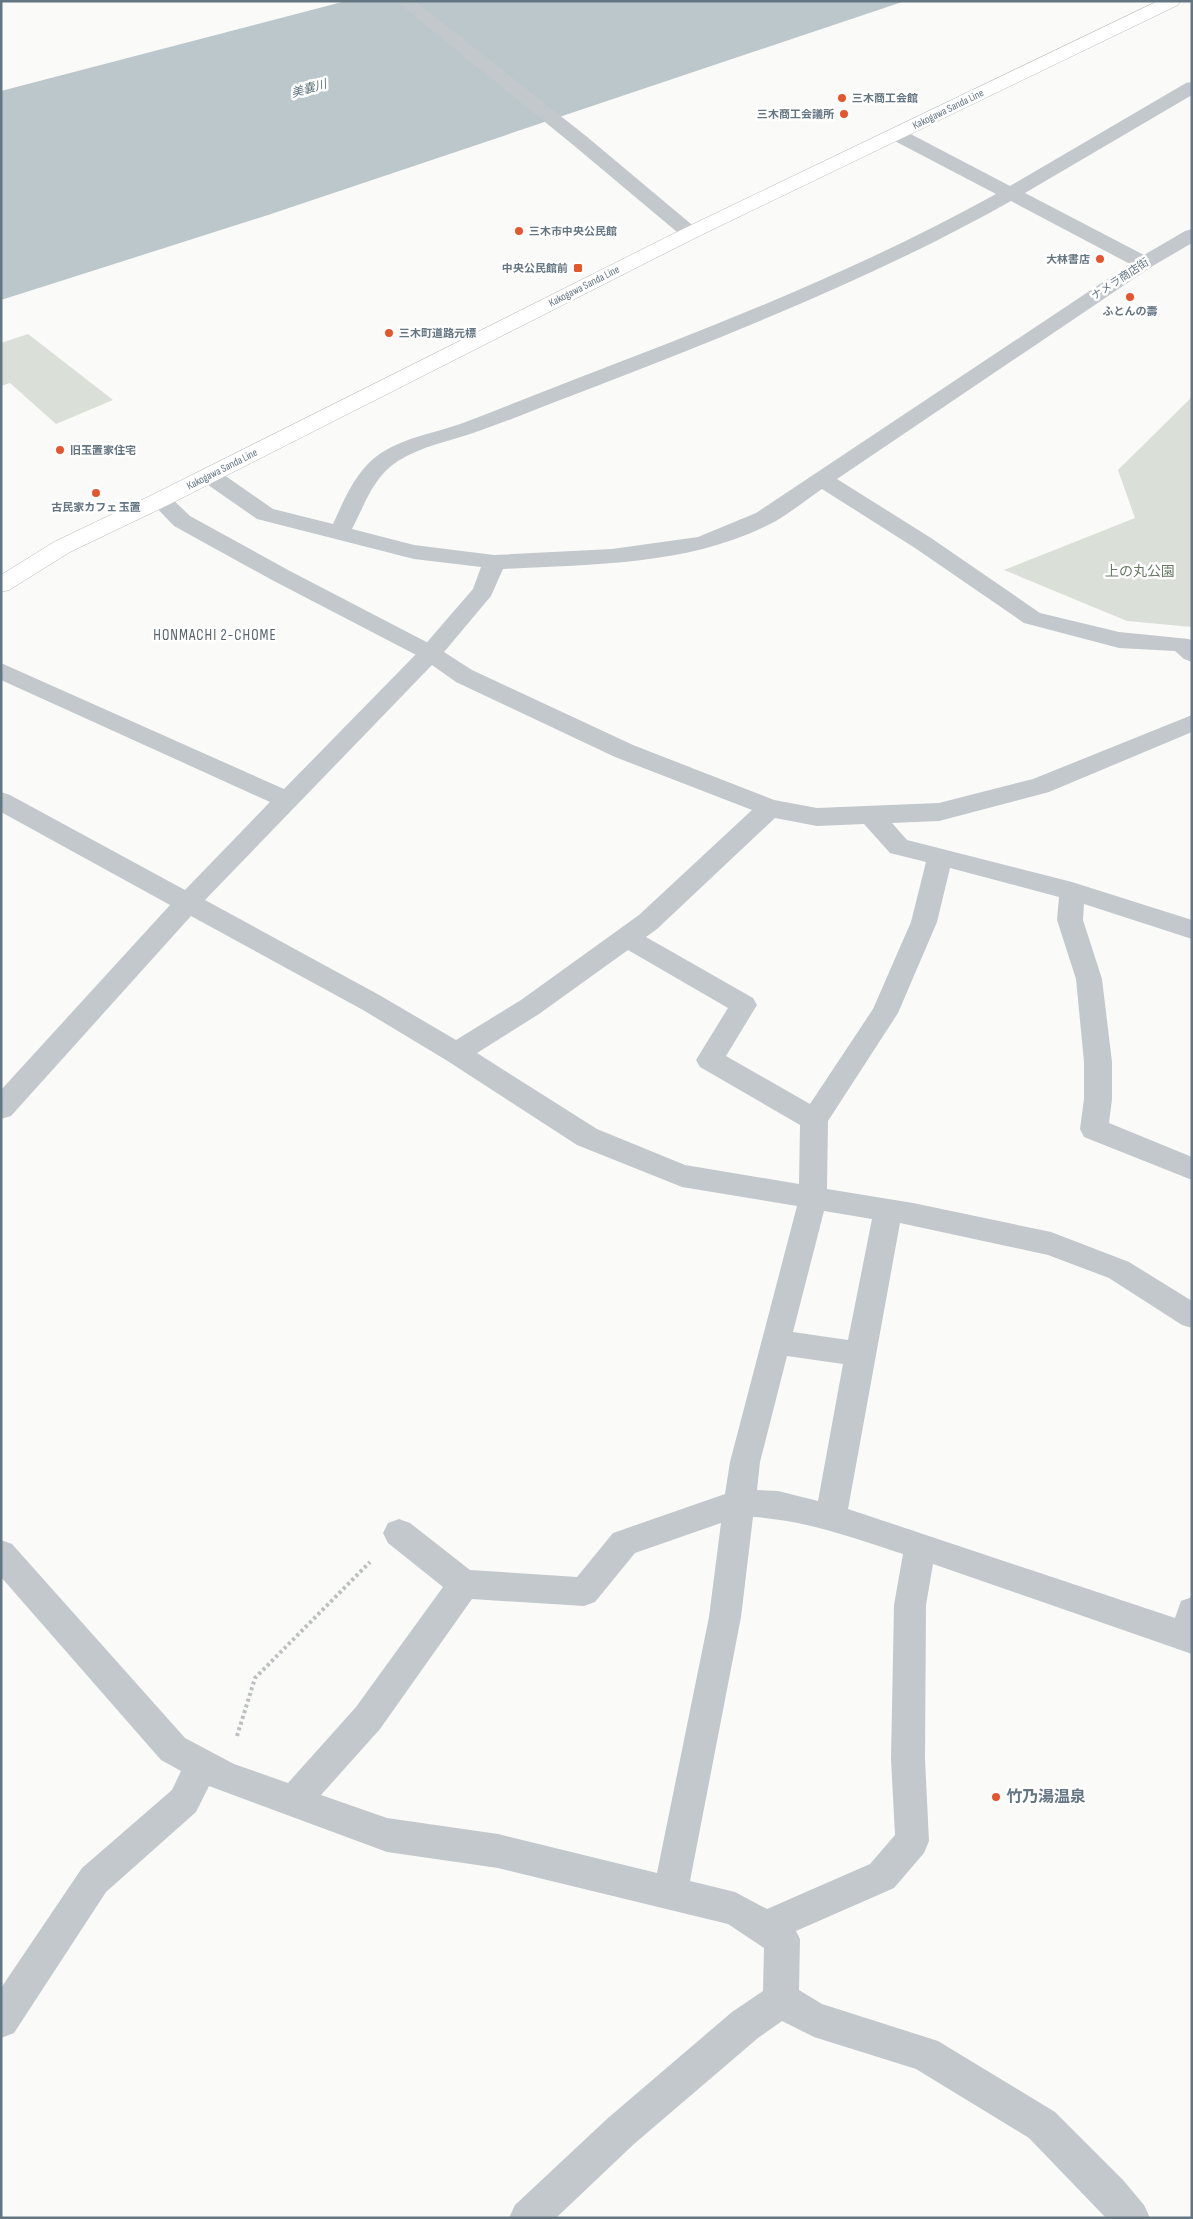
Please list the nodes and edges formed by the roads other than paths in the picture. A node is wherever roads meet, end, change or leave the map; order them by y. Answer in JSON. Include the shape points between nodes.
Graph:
{"nodes":[{"id":1,"x":404,"y":1,"type":"edge"},
{"id":2,"x":1172,"y":1,"type":"edge"},
{"id":3,"x":1192,"y":87,"type":"edge"},
{"id":4,"x":896,"y":134,"type":"junction"},
{"id":5,"x":1009,"y":193,"type":"junction"},
{"id":6,"x":690,"y":233,"type":"junction"},
{"id":7,"x":1192,"y":235,"type":"edge"},
{"id":8,"x":1144,"y":263,"type":"junction"},
{"id":9,"x":209,"y":475,"type":"junction"},
{"id":10,"x":822,"y":479,"type":"junction"},
{"id":11,"x":160,"y":500,"type":"junction"},
{"id":12,"x":339,"y":534,"type":"junction"},
{"id":13,"x":494,"y":562,"type":"junction"},
{"id":14,"x":1,"y":584,"type":"edge"},
{"id":15,"x":430,"y":654,"type":"junction"},
{"id":16,"x":1192,"y":654,"type":"edge"},
{"id":17,"x":1,"y":671,"type":"edge"},
{"id":18,"x":1192,"y":723,"type":"edge"},
{"id":19,"x":287,"y":800,"type":"junction"},
{"id":20,"x":1,"y":801,"type":"edge"},
{"id":21,"x":770,"y":808,"type":"junction"},
{"id":22,"x":871,"y":815,"type":"junction"},
{"id":23,"x":940,"y":856,"type":"junction"},
{"id":24,"x":1072,"y":891,"type":"junction"},
{"id":25,"x":188,"y":902,"type":"junction"},
{"id":26,"x":1192,"y":930,"type":"edge"},
{"id":27,"x":626,"y":937,"type":"junction"},
{"id":28,"x":456,"y":1053,"type":"junction"},
{"id":29,"x":1,"y":1108,"type":"edge"},
{"id":30,"x":814,"y":1120,"type":"junction"},
{"id":31,"x":1192,"y":1169,"type":"edge"},
{"id":32,"x":813,"y":1198,"type":"junction"},
{"id":33,"x":888,"y":1210,"type":"junction"},
{"id":34,"x":1192,"y":1316,"type":"edge"},
{"id":35,"x":776,"y":1342,"type":"junction"},
{"id":36,"x":860,"y":1354,"type":"junction"},
{"id":37,"x":740,"y":1503,"type":"junction"},
{"id":38,"x":831,"y":1517,"type":"junction"},
{"id":39,"x":399,"y":1533,"type":"road end"},
{"id":40,"x":920,"y":1546,"type":"junction"},
{"id":41,"x":1,"y":1554,"type":"edge"},
{"id":42,"x":464,"y":1584,"type":"junction"},
{"id":43,"x":1190,"y":1629,"type":"edge"},
{"id":44,"x":213,"y":1770,"type":"junction"},
{"id":45,"x":293,"y":1802,"type":"junction"},
{"id":46,"x":670,"y":1893,"type":"junction"},
{"id":47,"x":765,"y":1929,"type":"junction"},
{"id":48,"x":781,"y":2000,"type":"junction"},
{"id":49,"x":1,"y":2020,"type":"edge"},
{"id":50,"x":528,"y":2218,"type":"edge"},
{"id":51,"x":1131,"y":2218,"type":"edge"}],
"edges":[{"from":1,"to":6,"type":"street"},
{"from":2,"to":4,"type":"main road","name":"Kakogawa Sanda Line"},
{"from":3,"to":5,"type":"street"},
{"from":4,"to":5,"type":"street"},
{"from":4,"to":6,"type":"main road","name":"Kakogawa Sanda Line"},
{"from":5,"to":8,"type":"street"},
{"from":5,"to":12,"type":"street","via":[[905,249],[764,314],[386,458],[370,474]]},
{"from":6,"to":9,"type":"main road","name":"Kakogawa Sanda Line"},
{"from":7,"to":8,"type":"street","name":"ナメラ商店街"},
{"from":8,"to":10,"type":"street","name":"ナメラ商店街"},
{"from":9,"to":11,"type":"main road","name":"Kakogawa Sanda Line"},
{"from":9,"to":12,"type":"street","name":"ナメラ商店街","via":[[265,514]]},
{"from":10,"to":13,"type":"street","name":"ナメラ商店街","via":[[764,518],[702,543],[612,556]]},
{"from":10,"to":16,"type":"street","via":[[1032,618],[1119,640],[1181,644]]},
{"from":11,"to":14,"type":"main road","name":"Kakogawa Sanda Line","via":[[62,547]]},
{"from":11,"to":15,"type":"street","via":[[182,521]]},
{"from":12,"to":13,"type":"street","name":"ナメラ商店街","via":[[414,552]]},
{"from":13,"to":15,"type":"street","via":[[483,591]]},
{"from":15,"to":19,"type":"street"},
{"from":15,"to":21,"type":"street","via":[[464,676],[624,751]]},
{"from":17,"to":19,"type":"street"},
{"from":18,"to":22,"type":"street","via":[[1040,786],[938,812]]},
{"from":19,"to":25,"type":"street"},
{"from":20,"to":25,"type":"street"},
{"from":21,"to":22,"type":"street","via":[[817,817]]},
{"from":21,"to":27,"type":"street","via":[[648,922]]},
{"from":22,"to":23,"type":"street","via":[[899,847]]},
{"from":23,"to":24,"type":"street"},
{"from":23,"to":30,"type":"street","via":[[924,922],[886,1013]]},
{"from":24,"to":26,"type":"street"},
{"from":24,"to":31,"type":"street","via":[[1070,920],[1089,979],[1098,1062],[1094,1129]]},
{"from":25,"to":28,"type":"street"},
{"from":25,"to":29,"type":"street"},
{"from":27,"to":28,"type":"street","via":[[530,1007]]},
{"from":27,"to":30,"type":"street","via":[[744,1005],[710,1060]]},
{"from":28,"to":32,"type":"street","via":[[588,1137],[682,1176]]},
{"from":30,"to":32,"type":"street"},
{"from":32,"to":33,"type":"street"},
{"from":32,"to":35,"type":"street"},
{"from":33,"to":34,"type":"street","via":[[1051,1244],[1118,1270]]},
{"from":33,"to":36,"type":"street"},
{"from":35,"to":36,"type":"street"},
{"from":35,"to":37,"type":"street","via":[[746,1462]]},
{"from":36,"to":38,"type":"street"},
{"from":37,"to":38,"type":"street","via":[[778,1505]]},
{"from":37,"to":42,"type":"street","via":[[624,1543],[584,1592]]},
{"from":37,"to":46,"type":"street","via":[[725,1617]]},
{"from":38,"to":40,"type":"street"},
{"from":39,"to":42,"type":"street"},
{"from":40,"to":43,"type":"street"},
{"from":40,"to":47,"type":"street","via":[[910,1606],[908,1759],[912,1841],[882,1876]]},
{"from":41,"to":44,"type":"street","via":[[173,1749]]},
{"from":42,"to":45,"type":"street","via":[[368,1718]]},
{"from":44,"to":45,"type":"street"},
{"from":44,"to":49,"type":"street","via":[[184,1801],[94,1880]]},
{"from":45,"to":46,"type":"street","via":[[387,1835],[498,1851]]},
{"from":46,"to":47,"type":"street","via":[[735,1909]]},
{"from":47,"to":48,"type":"street","via":[[782,1939]]},
{"from":48,"to":50,"type":"street","via":[[738,2031],[621,2131]]},
{"from":48,"to":51,"type":"street","via":[[814,2019],[925,2054],[1042,2125]]}]}
